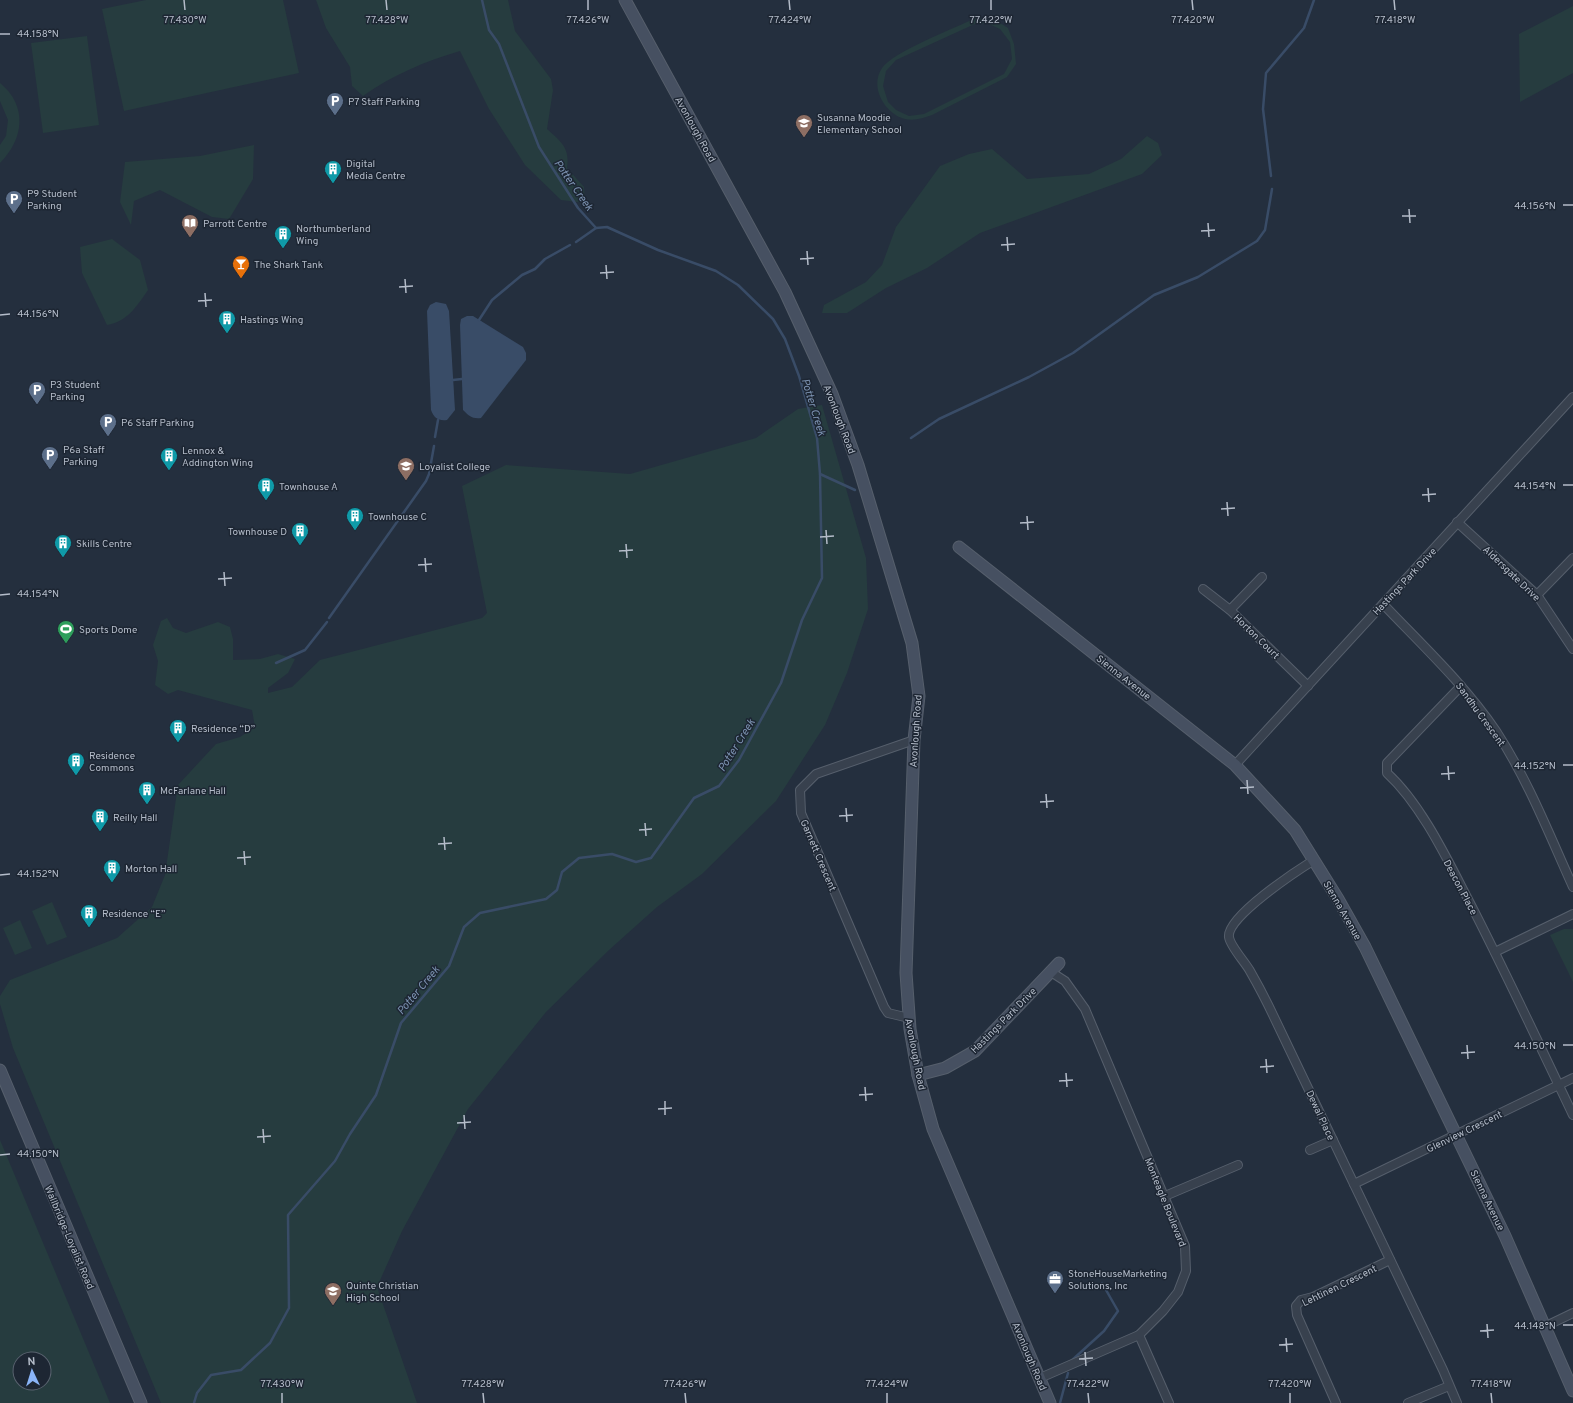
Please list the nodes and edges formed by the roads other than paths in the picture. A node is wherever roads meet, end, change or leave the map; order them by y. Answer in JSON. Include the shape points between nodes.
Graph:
{"nodes":[{"id":1,"x":625,"y":0,"type":"edge"},
{"id":2,"x":1573,"y":396,"type":"edge"},
{"id":3,"x":1458,"y":522,"type":"junction"},
{"id":4,"x":959,"y":547,"type":"dead end"},
{"id":5,"x":1573,"y":558,"type":"edge"},
{"id":6,"x":1262,"y":577,"type":"dead end"},
{"id":7,"x":1203,"y":589,"type":"dead end"},
{"id":8,"x":1537,"y":595,"type":"junction"},
{"id":9,"x":1383,"y":604,"type":"junction"},
{"id":10,"x":1230,"y":610,"type":"junction"},
{"id":11,"x":1573,"y":649,"type":"edge"},
{"id":12,"x":1308,"y":686,"type":"junction"},
{"id":13,"x":1461,"y":686,"type":"junction"},
{"id":14,"x":914,"y":740,"type":"junction"},
{"id":15,"x":1235,"y":765,"type":"junction"},
{"id":16,"x":1314,"y":860,"type":"junction"},
{"id":17,"x":1573,"y":887,"type":"edge"},
{"id":18,"x":1573,"y":914,"type":"edge"},
{"id":19,"x":1495,"y":952,"type":"junction"},
{"id":20,"x":1059,"y":963,"type":"dead end"},
{"id":21,"x":1051,"y":972,"type":"junction"},
{"id":22,"x":909,"y":1018,"type":"junction"},
{"id":23,"x":0,"y":1070,"type":"edge"},
{"id":24,"x":918,"y":1074,"type":"junction"},
{"id":25,"x":1573,"y":1078,"type":"edge"},
{"id":26,"x":1559,"y":1085,"type":"junction"},
{"id":27,"x":1573,"y":1115,"type":"edge"},
{"id":28,"x":1456,"y":1134,"type":"junction"},
{"id":29,"x":1333,"y":1140,"type":"junction"},
{"id":30,"x":1310,"y":1150,"type":"dead end"},
{"id":31,"x":1238,"y":1165,"type":"dead end"},
{"id":32,"x":1354,"y":1184,"type":"junction"},
{"id":33,"x":1164,"y":1196,"type":"junction"},
{"id":34,"x":1390,"y":1260,"type":"junction"},
{"id":35,"x":1573,"y":1313,"type":"edge"},
{"id":36,"x":1546,"y":1326,"type":"junction"},
{"id":37,"x":1139,"y":1335,"type":"junction"},
{"id":38,"x":1040,"y":1378,"type":"junction"},
{"id":39,"x":1450,"y":1386,"type":"junction"},
{"id":40,"x":1573,"y":1391,"type":"edge"},
{"id":41,"x":141,"y":1403,"type":"edge"},
{"id":42,"x":1050,"y":1403,"type":"edge"},
{"id":43,"x":1169,"y":1403,"type":"edge"},
{"id":44,"x":1336,"y":1403,"type":"edge"},
{"id":45,"x":1408,"y":1403,"type":"edge"},
{"id":46,"x":1457,"y":1403,"type":"edge"}],
"edges":[{"from":1,"to":14,"type":"street","name":"Avonlough Road","via":[[785,292],[832,394],[858,465],[912,643],[919,696]]},
{"from":2,"to":3,"type":"street","name":"Hastings Park Drive"},
{"from":3,"to":8,"type":"street","name":"Aldersgate Drive"},
{"from":3,"to":9,"type":"street","name":"Hastings Park Drive"},
{"from":4,"to":15,"type":"street","name":"Sienna Avenue"},
{"from":5,"to":8,"type":"street"},
{"from":6,"to":10,"type":"street"},
{"from":7,"to":10,"type":"street","name":"Horton Court"},
{"from":8,"to":11,"type":"street","name":"Aldersgate Drive"},
{"from":9,"to":12,"type":"street","name":"Hastings Park Drive"},
{"from":9,"to":13,"type":"street","name":"Sandhu Crescent"},
{"from":10,"to":12,"type":"street","name":"Horton Court"},
{"from":12,"to":15,"type":"street","name":"Hastings Park Drive"},
{"from":13,"to":17,"type":"street","name":"Sandhu Crescent","via":[[1496,731],[1519,770]]},
{"from":13,"to":19,"type":"street","name":"Deacon Place","via":[[1387,763],[1386,768],[1387,773],[1414,805],[1438,843]]},
{"from":14,"to":22,"type":"street","name":"Avonlough Road","via":[[906,973]]},
{"from":14,"to":22,"type":"street","name":"Garnett Crescent","via":[[816,774],[800,790],[802,813],[884,1007],[888,1013]]},
{"from":15,"to":16,"type":"street","name":"Sienna Avenue","via":[[1295,830]]},
{"from":16,"to":28,"type":"street","name":"Sienna Avenue","via":[[1364,947]]},
{"from":16,"to":29,"type":"street","name":"Dewal Place","via":[[1272,887],[1234,924],[1229,931],[1229,938],[1250,970],[1273,1014]]},
{"from":18,"to":19,"type":"street"},
{"from":19,"to":26,"type":"street","name":"Deacon Place"},
{"from":20,"to":21,"type":"street","name":"Hastings Park Drive"},
{"from":21,"to":24,"type":"street","name":"Hastings Park Drive","via":[[975,1051],[945,1068]]},
{"from":21,"to":33,"type":"street","name":"Monteagle Boulevard","via":[[1065,981],[1085,1009]]},
{"from":22,"to":24,"type":"street","name":"Avonlough Road"},
{"from":23,"to":41,"type":"street","name":"Wallbridge-Loyalist Road"},
{"from":24,"to":38,"type":"street","name":"Avonlough Road","via":[[933,1129]]},
{"from":25,"to":26,"type":"street","name":"Glenview Crescent"},
{"from":26,"to":27,"type":"street","name":"Deacon Place"},
{"from":26,"to":28,"type":"street","name":"Glenview Crescent"},
{"from":28,"to":32,"type":"street","name":"Glenview Crescent"},
{"from":28,"to":36,"type":"street","name":"Sienna Avenue"},
{"from":29,"to":30,"type":"street"},
{"from":29,"to":32,"type":"street","name":"Dewal Place"},
{"from":31,"to":33,"type":"street"},
{"from":32,"to":34,"type":"street","name":"Dewal Place"},
{"from":33,"to":37,"type":"street","name":"Monteagle Boulevard","via":[[1185,1246],[1186,1271],[1178,1292]]},
{"from":34,"to":39,"type":"street","name":"Dewal Place"},
{"from":34,"to":44,"type":"street","name":"Lehtinen Crescent","via":[[1313,1297],[1301,1300],[1296,1306],[1297,1315]]},
{"from":35,"to":36,"type":"street"},
{"from":36,"to":40,"type":"street","name":"Sienna Avenue"},
{"from":37,"to":38,"type":"street","name":"Monteagle Boulevard"},
{"from":37,"to":43,"type":"street"},
{"from":38,"to":42,"type":"street","name":"Avonlough Road"},
{"from":39,"to":45,"type":"street"},
{"from":39,"to":46,"type":"street","name":"Dewal Place"}]}
